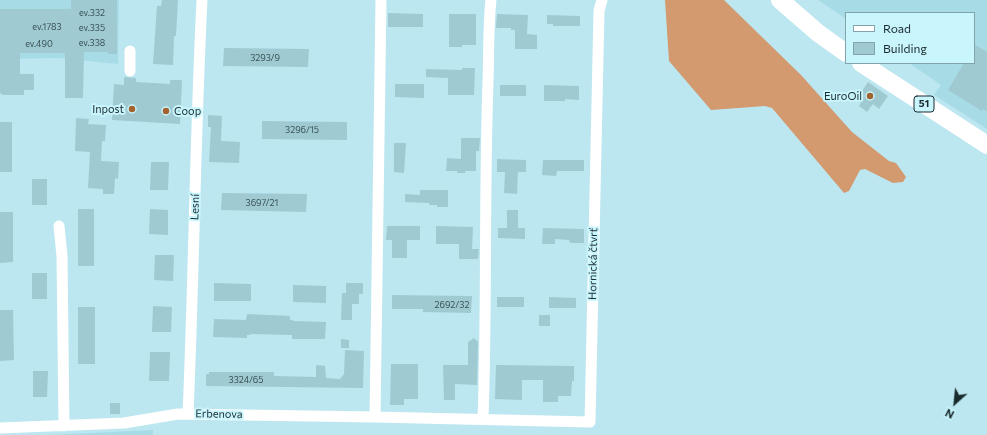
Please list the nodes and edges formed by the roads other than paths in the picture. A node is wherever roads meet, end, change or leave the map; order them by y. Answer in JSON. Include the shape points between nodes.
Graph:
{"nodes":[{"id":1,"x":202,"y":0,"type":"edge"},
{"id":2,"x":381,"y":0,"type":"edge"},
{"id":3,"x":491,"y":0,"type":"edge"},
{"id":4,"x":602,"y":0,"type":"edge"},
{"id":5,"x":780,"y":0,"type":"edge"},
{"id":6,"x":130,"y":51,"type":"dead end"},
{"id":7,"x":845,"y":52,"type":"edge"},
{"id":8,"x":864,"y":64,"type":"edge"},
{"id":9,"x":130,"y":71,"type":"dead end"},
{"id":10,"x":987,"y":145,"type":"edge"},
{"id":11,"x":59,"y":226,"type":"dead end"},
{"id":12,"x":188,"y":414,"type":"junction"},
{"id":13,"x":375,"y":417,"type":"junction"},
{"id":14,"x":483,"y":419,"type":"junction"},
{"id":15,"x":64,"y":426,"type":"junction"},
{"id":16,"x":0,"y":428,"type":"edge"}],
"edges":[{"from":1,"to":12,"type":"street","name":"Lesní","via":[[197,86]]},
{"from":2,"to":13,"type":"street"},
{"from":3,"to":14,"type":"street"},
{"from":4,"to":14,"type":"street","name":"Hornická čtvrť","via":[[599,11],[590,422]]},
{"from":5,"to":7,"type":"main road"},
{"from":6,"to":9,"type":"street"},
{"from":8,"to":10,"type":"main road","number":"51"},
{"from":11,"to":15,"type":"street","via":[[62,256]]},
{"from":12,"to":13,"type":"street","name":"Erbenova"},
{"from":12,"to":15,"type":"street","name":"Erbenova","via":[[124,423]]},
{"from":13,"to":14,"type":"street","name":"Hornická čtvrť"},
{"from":15,"to":16,"type":"street","name":"Erbenova"}]}
